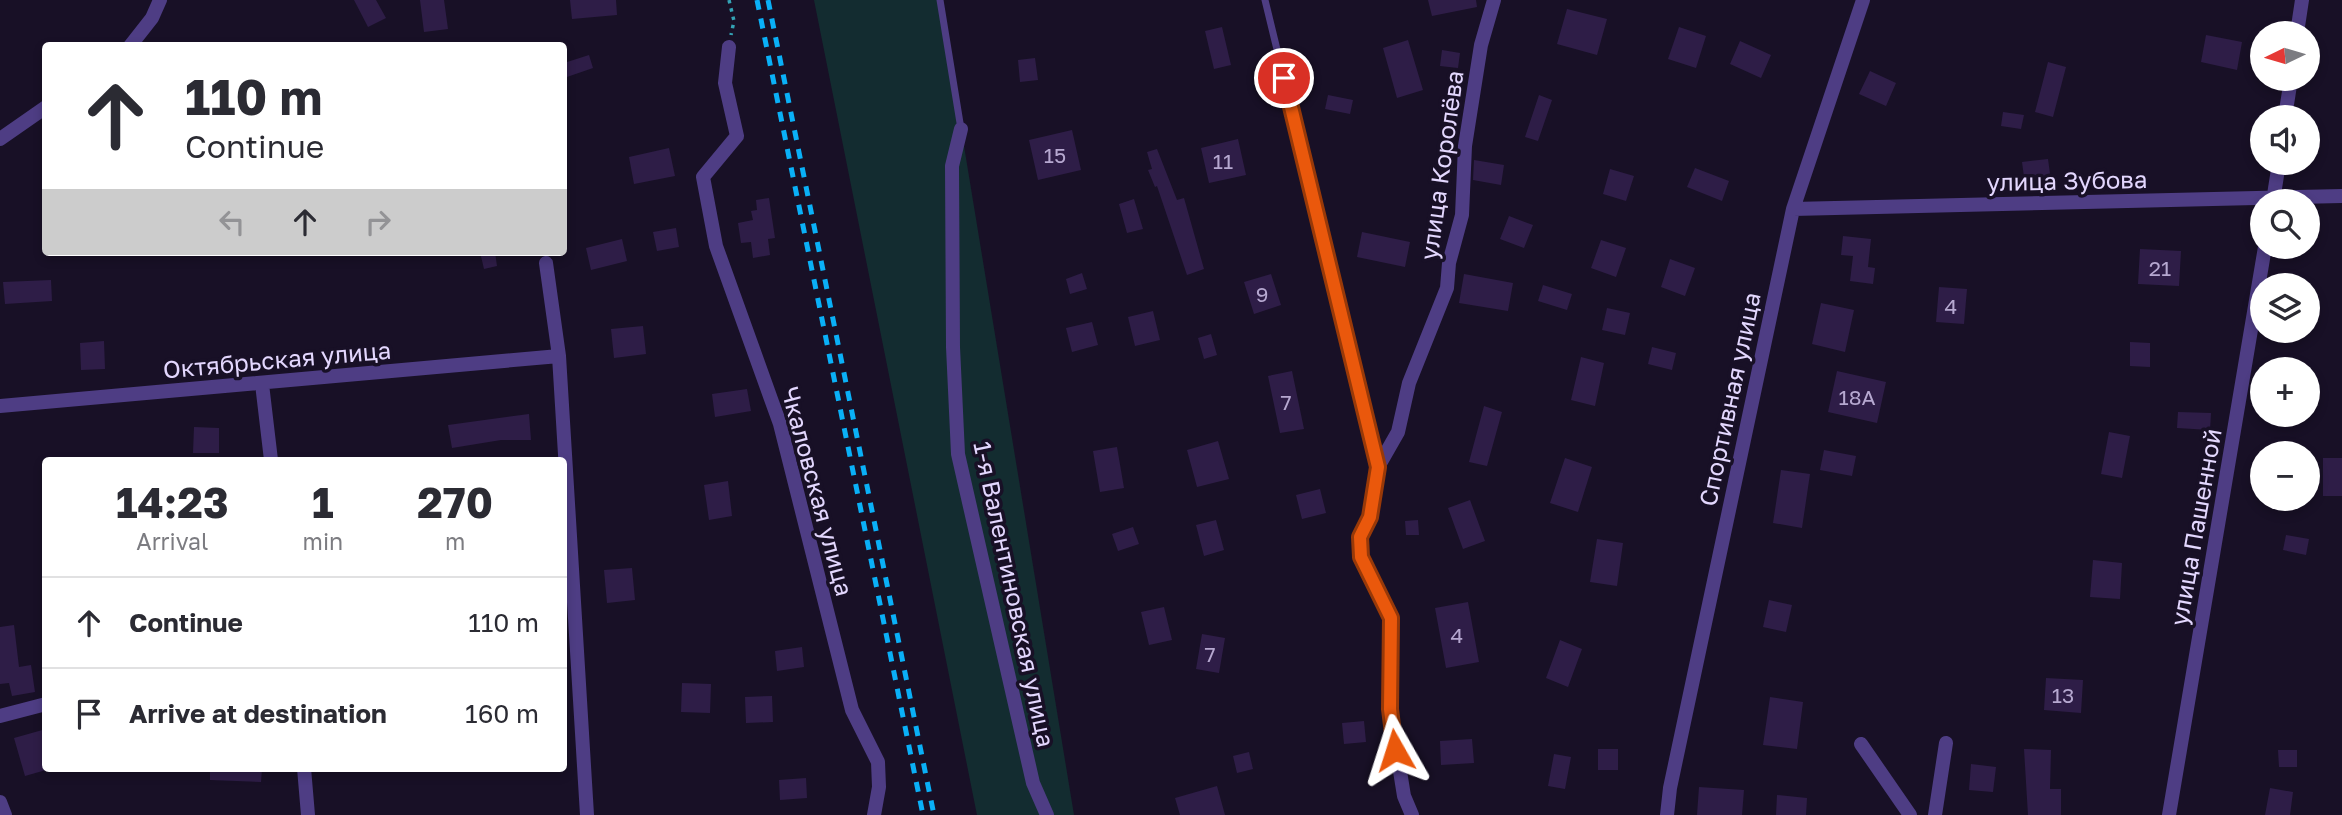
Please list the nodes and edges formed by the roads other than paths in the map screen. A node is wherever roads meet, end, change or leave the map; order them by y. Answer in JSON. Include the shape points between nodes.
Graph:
{"nodes":[{"id":1,"x":160,"y":0,"type":"edge"},
{"id":2,"x":940,"y":0,"type":"edge"},
{"id":3,"x":1265,"y":0,"type":"edge"},
{"id":4,"x":1494,"y":0,"type":"edge"},
{"id":5,"x":1863,"y":0,"type":"edge"},
{"id":6,"x":2302,"y":0,"type":"edge"},
{"id":7,"x":2299,"y":21,"type":"edge"},
{"id":8,"x":133,"y":42,"type":"edge"},
{"id":9,"x":729,"y":47,"type":"road end"},
{"id":10,"x":42,"y":110,"type":"edge"},
{"id":11,"x":961,"y":129,"type":"joint"},
{"id":12,"x":0,"y":139,"type":"edge"},
{"id":13,"x":2342,"y":196,"type":"edge"},
{"id":14,"x":2320,"y":197,"type":"edge"},
{"id":15,"x":2250,"y":200,"type":"edge"},
{"id":16,"x":1793,"y":209,"type":"junction"},
{"id":17,"x":2263,"y":259,"type":"edge"},
{"id":18,"x":546,"y":263,"type":"dead end"},
{"id":19,"x":559,"y":356,"type":"junction"},
{"id":20,"x":262,"y":384,"type":"junction"},
{"id":21,"x":0,"y":406,"type":"edge"},
{"id":22,"x":271,"y":457,"type":"edge"},
{"id":23,"x":565,"y":457,"type":"edge"},
{"id":24,"x":1378,"y":467,"type":"junction"},
{"id":25,"x":567,"y":487,"type":"edge"},
{"id":26,"x":42,"y":705,"type":"edge"},
{"id":27,"x":0,"y":716,"type":"edge"},
{"id":28,"x":1946,"y":743,"type":"dead end"},
{"id":29,"x":1861,"y":744,"type":"dead end"},
{"id":30,"x":304,"y":772,"type":"edge"},
{"id":31,"x":0,"y":802,"type":"edge"},
{"id":32,"x":5,"y":815,"type":"edge"},
{"id":33,"x":308,"y":815,"type":"edge"},
{"id":34,"x":587,"y":815,"type":"edge"},
{"id":35,"x":874,"y":815,"type":"edge"},
{"id":36,"x":1047,"y":815,"type":"edge"},
{"id":37,"x":1412,"y":815,"type":"edge"},
{"id":38,"x":1667,"y":815,"type":"edge"},
{"id":39,"x":1910,"y":815,"type":"edge"},
{"id":40,"x":1935,"y":815,"type":"edge"},
{"id":41,"x":2169,"y":815,"type":"edge"}],
"edges":[{"from":1,"to":8,"type":"street"},
{"from":2,"to":11,"type":"lane"},
{"from":3,"to":24,"type":"lane"},
{"from":4,"to":24,"type":"street","name":"улица Королёва","via":[[1481,45],[1465,146],[1462,215],[1447,288],[1409,383],[1398,432]]},
{"from":5,"to":16,"type":"street","name":"Спортивная улица"},
{"from":6,"to":7,"type":"street"},
{"from":9,"to":35,"type":"street","name":"Чкаловская улица","via":[[725,83],[737,136],[703,177],[716,246],[780,424],[852,710],[878,762]]},
{"from":10,"to":12,"type":"street"},
{"from":11,"to":36,"type":"street","name":"1-я Валентиновская улица","via":[[952,166],[958,454],[1033,783]]},
{"from":13,"to":14,"type":"street","name":"улица Зубова"},
{"from":15,"to":16,"type":"street","name":"улица Зубова"},
{"from":16,"to":38,"type":"street","name":"Спортивная улица"},
{"from":17,"to":41,"type":"street","name":"улица Пашенной"},
{"from":18,"to":19,"type":"street"},
{"from":19,"to":20,"type":"street","name":"Октябрьская улица"},
{"from":19,"to":23,"type":"street"},
{"from":20,"to":21,"type":"street","name":"Октябрьская улица"},
{"from":20,"to":22,"type":"street"},
{"from":24,"to":37,"type":"street","name":"улица Королёва","via":[[1370,517],[1360,537],[1361,557],[1391,618],[1392,723],[1404,796]]},
{"from":25,"to":34,"type":"street"},
{"from":26,"to":27,"type":"street"},
{"from":28,"to":40,"type":"street"},
{"from":29,"to":39,"type":"street"},
{"from":30,"to":33,"type":"street"},
{"from":31,"to":32,"type":"street"}]}
